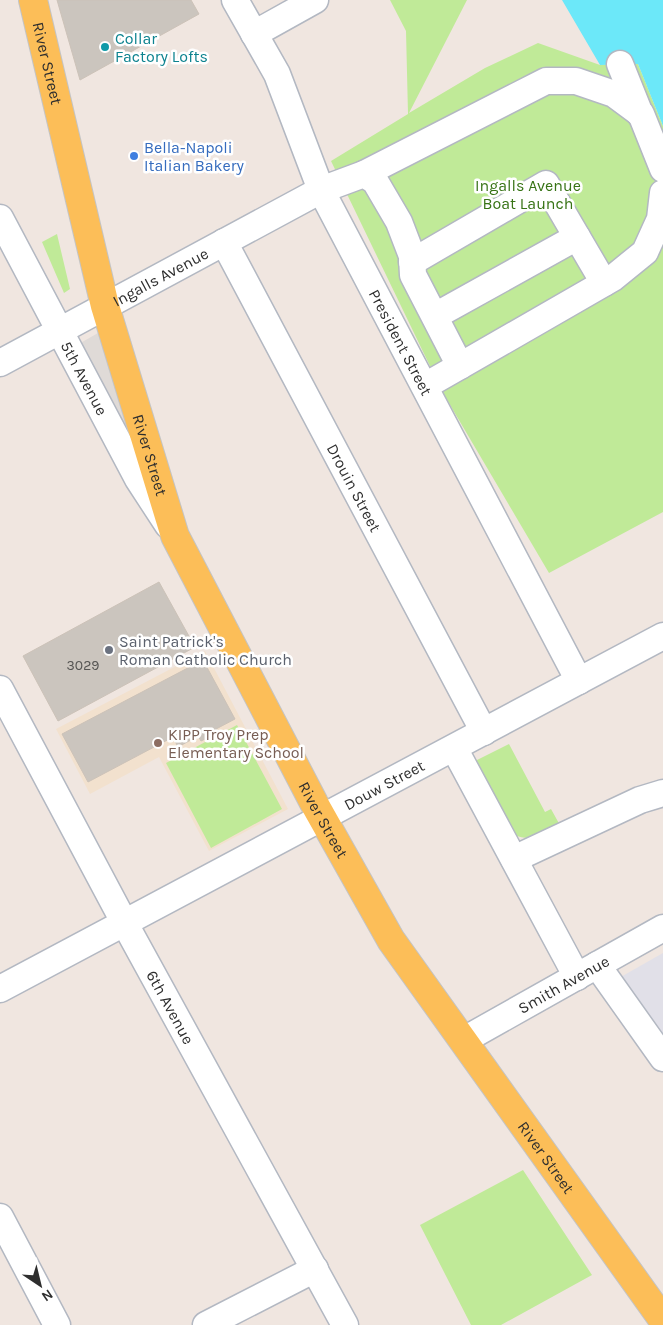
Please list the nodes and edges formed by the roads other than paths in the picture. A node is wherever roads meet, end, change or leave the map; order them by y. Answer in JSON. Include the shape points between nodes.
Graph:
{"nodes":[{"id":1,"x":32,"y":0,"type":"edge"},
{"id":2,"x":234,"y":0,"type":"edge"},
{"id":3,"x":303,"y":3,"type":"edge"},
{"id":4,"x":254,"y":34,"type":"junction"},
{"id":5,"x":620,"y":64,"type":"dead end"},
{"id":6,"x":640,"y":114,"type":"junction"},
{"id":7,"x":663,"y":169,"type":"edge"},
{"id":8,"x":364,"y":174,"type":"junction"},
{"id":9,"x":321,"y":190,"type":"junction"},
{"id":10,"x":663,"y":193,"type":"edge"},
{"id":11,"x":0,"y":218,"type":"edge"},
{"id":12,"x":577,"y":237,"type":"junction"},
{"id":13,"x":224,"y":242,"type":"junction"},
{"id":14,"x":412,"y":262,"type":"junction"},
{"id":15,"x":604,"y":283,"type":"junction"},
{"id":16,"x":105,"y":306,"type":"junction"},
{"id":17,"x":435,"y":316,"type":"junction"},
{"id":18,"x":60,"y":331,"type":"junction"},
{"id":19,"x":0,"y":363,"type":"edge"},
{"id":20,"x":460,"y":366,"type":"junction"},
{"id":21,"x":425,"y":386,"type":"junction"},
{"id":22,"x":175,"y":536,"type":"junction"},
{"id":23,"x":663,"y":636,"type":"edge"},
{"id":24,"x":579,"y":681,"type":"junction"},
{"id":25,"x":0,"y":689,"type":"edge"},
{"id":26,"x":484,"y":732,"type":"junction"},
{"id":27,"x":454,"y":748,"type":"junction"},
{"id":28,"x":663,"y":793,"type":"edge"},
{"id":29,"x":322,"y":818,"type":"junction"},
{"id":30,"x":514,"y":859,"type":"junction"},
{"id":31,"x":124,"y":922,"type":"junction"},
{"id":32,"x":663,"y":928,"type":"edge"},
{"id":33,"x":587,"y":971,"type":"junction"},
{"id":34,"x":0,"y":989,"type":"edge"},
{"id":35,"x":464,"y":1040,"type":"junction"},
{"id":36,"x":663,"y":1058,"type":"edge"},
{"id":37,"x":0,"y":1216,"type":"edge"},
{"id":38,"x":10,"y":1258,"type":"edge"},
{"id":39,"x":315,"y":1269,"type":"junction"},
{"id":40,"x":663,"y":1320,"type":"edge"},
{"id":41,"x":57,"y":1325,"type":"edge"},
{"id":42,"x":206,"y":1325,"type":"edge"},
{"id":43,"x":345,"y":1325,"type":"edge"}],
"edges":[{"from":1,"to":16,"type":"main road","name":"River Street"},
{"from":2,"to":4,"type":"street","name":"President Street"},
{"from":3,"to":4,"type":"street"},
{"from":4,"to":9,"type":"street","name":"President Street","via":[[277,74]]},
{"from":5,"to":6,"type":"street"},
{"from":6,"to":7,"type":"street"},
{"from":6,"to":8,"type":"street","name":"Ingalls Avenue","via":[[614,94],[576,81],[546,81]]},
{"from":8,"to":9,"type":"street","name":"Ingalls Avenue"},
{"from":8,"to":14,"type":"street","via":[[375,181],[399,222]]},
{"from":9,"to":13,"type":"street","name":"Ingalls Avenue"},
{"from":9,"to":21,"type":"street","name":"President Street"},
{"from":10,"to":15,"type":"street","via":[[660,219],[645,252]]},
{"from":11,"to":18,"type":"street","name":"5th Avenue"},
{"from":12,"to":14,"type":"street","via":[[546,184]]},
{"from":12,"to":15,"type":"street"},
{"from":12,"to":17,"type":"street"},
{"from":13,"to":16,"type":"street","name":"Ingalls Avenue"},
{"from":13,"to":26,"type":"street","name":"Drouin Street"},
{"from":14,"to":17,"type":"street","via":[[413,275]]},
{"from":15,"to":20,"type":"street"},
{"from":16,"to":18,"type":"street","name":"Ingalls Avenue"},
{"from":16,"to":22,"type":"main road","name":"River Street"},
{"from":17,"to":20,"type":"street"},
{"from":18,"to":19,"type":"street","name":"Ingalls Avenue"},
{"from":18,"to":22,"type":"street","name":"5th Avenue","via":[[138,479]]},
{"from":20,"to":21,"type":"street"},
{"from":21,"to":24,"type":"street","name":"President Street"},
{"from":22,"to":29,"type":"main road","name":"River Street"},
{"from":23,"to":24,"type":"street","name":"Douw Street"},
{"from":24,"to":26,"type":"street","name":"Douw Street"},
{"from":25,"to":31,"type":"street","name":"6th Avenue"},
{"from":26,"to":27,"type":"street","name":"Douw Street"},
{"from":27,"to":29,"type":"street","name":"Douw Street"},
{"from":27,"to":30,"type":"street"},
{"from":28,"to":30,"type":"street","via":[[640,800]]},
{"from":29,"to":31,"type":"street","name":"Douw Street"},
{"from":29,"to":35,"type":"main road","name":"River Street","via":[[391,940]]},
{"from":30,"to":33,"type":"street"},
{"from":31,"to":34,"type":"street","name":"Douw Street"},
{"from":31,"to":39,"type":"street","name":"6th Avenue"},
{"from":32,"to":33,"type":"street","name":"Smith Avenue"},
{"from":33,"to":35,"type":"street","name":"Smith Avenue"},
{"from":33,"to":36,"type":"street"},
{"from":35,"to":40,"type":"main road","name":"River Street"},
{"from":37,"to":38,"type":"street"},
{"from":38,"to":41,"type":"street"},
{"from":39,"to":42,"type":"street"},
{"from":39,"to":43,"type":"street","name":"6th Avenue"}]}
